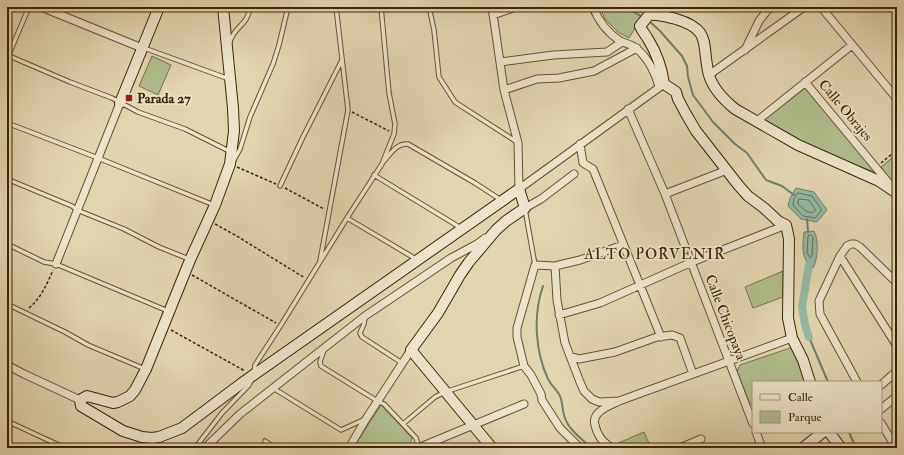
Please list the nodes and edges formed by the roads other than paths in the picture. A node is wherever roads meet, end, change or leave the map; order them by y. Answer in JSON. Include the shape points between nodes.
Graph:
{"nodes":[{"id":1,"x":29,"y":7,"type":"edge"},
{"id":2,"x":42,"y":7,"type":"edge"},
{"id":3,"x":159,"y":7,"type":"edge"},
{"id":4,"x":223,"y":7,"type":"edge"},
{"id":5,"x":250,"y":7,"type":"edge"},
{"id":6,"x":288,"y":7,"type":"edge"},
{"id":7,"x":336,"y":7,"type":"edge"},
{"id":8,"x":381,"y":7,"type":"edge"},
{"id":9,"x":429,"y":7,"type":"edge"},
{"id":10,"x":492,"y":7,"type":"edge"},
{"id":11,"x":516,"y":7,"type":"edge"},
{"id":12,"x":593,"y":7,"type":"edge"},
{"id":13,"x":665,"y":7,"type":"edge"},
{"id":14,"x":770,"y":7,"type":"edge"},
{"id":15,"x":804,"y":7,"type":"edge"},
{"id":16,"x":821,"y":7,"type":"edge"},
{"id":17,"x":493,"y":15,"type":"junction"},
{"id":18,"x":649,"y":15,"type":"junction"},
{"id":19,"x":622,"y":42,"type":"junction"},
{"id":20,"x":852,"y":46,"type":"junction"},
{"id":21,"x":142,"y":48,"type":"junction"},
{"id":22,"x":637,"y":48,"type":"junction"},
{"id":23,"x":745,"y":50,"type":"junction"},
{"id":24,"x":227,"y":53,"type":"junction"},
{"id":25,"x":7,"y":56,"type":"edge"},
{"id":26,"x":342,"y":59,"type":"junction"},
{"id":27,"x":500,"y":62,"type":"junction"},
{"id":28,"x":709,"y":75,"type":"junction"},
{"id":29,"x":230,"y":80,"type":"junction"},
{"id":30,"x":805,"y":82,"type":"junction"},
{"id":31,"x":662,"y":85,"type":"junction"},
{"id":32,"x":504,"y":90,"type":"junction"},
{"id":33,"x":897,"y":99,"type":"edge"},
{"id":34,"x":120,"y":103,"type":"junction"},
{"id":35,"x":628,"y":109,"type":"junction"},
{"id":36,"x":757,"y":121,"type":"junction"},
{"id":37,"x":7,"y":123,"type":"edge"},
{"id":38,"x":518,"y":143,"type":"junction"},
{"id":39,"x":580,"y":144,"type":"junction"},
{"id":40,"x":232,"y":152,"type":"junction"},
{"id":41,"x":98,"y":158,"type":"junction"},
{"id":42,"x":230,"y":164,"type":"junction"},
{"id":43,"x":382,"y":164,"type":"junction"},
{"id":44,"x":727,"y":170,"type":"junction"},
{"id":45,"x":574,"y":174,"type":"dead end"},
{"id":46,"x":374,"y":175,"type":"junction"},
{"id":47,"x":7,"y":179,"type":"edge"},
{"id":48,"x":280,"y":186,"type":"dead end"},
{"id":49,"x":519,"y":189,"type":"junction"},
{"id":50,"x":897,"y":191,"type":"edge"},
{"id":51,"x":665,"y":194,"type":"junction"},
{"id":52,"x":502,"y":201,"type":"junction"},
{"id":53,"x":215,"y":206,"type":"junction"},
{"id":54,"x":525,"y":208,"type":"junction"},
{"id":55,"x":77,"y":210,"type":"junction"},
{"id":56,"x":347,"y":218,"type":"junction"},
{"id":57,"x":786,"y":225,"type":"junction"},
{"id":58,"x":462,"y":228,"type":"junction"},
{"id":59,"x":496,"y":230,"type":"junction"},
{"id":60,"x":7,"y":244,"type":"edge"},
{"id":61,"x":623,"y":245,"type":"junction"},
{"id":62,"x":840,"y":256,"type":"junction"},
{"id":63,"x":190,"y":260,"type":"junction"},
{"id":64,"x":417,"y":260,"type":"junction"},
{"id":65,"x":692,"y":262,"type":"junction"},
{"id":66,"x":319,"y":263,"type":"junction"},
{"id":67,"x":56,"y":264,"type":"junction"},
{"id":68,"x":535,"y":265,"type":"junction"},
{"id":69,"x":555,"y":266,"type":"junction"},
{"id":70,"x":897,"y":283,"type":"edge"},
{"id":71,"x":640,"y":285,"type":"junction"},
{"id":72,"x":7,"y":304,"type":"edge"},
{"id":73,"x":169,"y":312,"type":"junction"},
{"id":74,"x":559,"y":315,"type":"junction"},
{"id":75,"x":365,"y":316,"type":"junction"},
{"id":76,"x":661,"y":336,"type":"junction"},
{"id":77,"x":792,"y":338,"type":"junction"},
{"id":78,"x":326,"y":346,"type":"junction"},
{"id":79,"x":897,"y":346,"type":"edge"},
{"id":80,"x":411,"y":350,"type":"junction"},
{"id":81,"x":570,"y":356,"type":"junction"},
{"id":82,"x":729,"y":362,"type":"junction"},
{"id":83,"x":403,"y":364,"type":"junction"},
{"id":84,"x":7,"y":365,"type":"edge"},
{"id":85,"x":524,"y":366,"type":"junction"},
{"id":86,"x":146,"y":369,"type":"junction"},
{"id":87,"x":897,"y":371,"type":"edge"},
{"id":88,"x":693,"y":374,"type":"junction"},
{"id":89,"x":253,"y":376,"type":"junction"},
{"id":90,"x":810,"y":381,"type":"edge"},
{"id":91,"x":855,"y":381,"type":"edge"},
{"id":92,"x":882,"y":384,"type":"edge"},
{"id":93,"x":272,"y":388,"type":"junction"},
{"id":94,"x":445,"y":392,"type":"junction"},
{"id":95,"x":897,"y":396,"type":"edge"},
{"id":96,"x":80,"y":400,"type":"junction"},
{"id":97,"x":619,"y":401,"type":"junction"},
{"id":98,"x":379,"y":402,"type":"junction"},
{"id":99,"x":524,"y":404,"type":"dead end"},
{"id":100,"x":882,"y":408,"type":"edge"},
{"id":101,"x":750,"y":409,"type":"edge"},
{"id":102,"x":366,"y":419,"type":"junction"},
{"id":103,"x":752,"y":419,"type":"edge"},
{"id":104,"x":7,"y":421,"type":"edge"},
{"id":105,"x":403,"y":424,"type":"junction"},
{"id":106,"x":473,"y":425,"type":"junction"},
{"id":107,"x":882,"y":425,"type":"edge"},
{"id":108,"x":756,"y":433,"type":"edge"},
{"id":109,"x":822,"y":433,"type":"edge"},
{"id":110,"x":830,"y":433,"type":"edge"},
{"id":111,"x":701,"y":439,"type":"dead end"},
{"id":112,"x":265,"y":441,"type":"dead end"},
{"id":113,"x":688,"y":446,"type":"edge"},
{"id":114,"x":838,"y":447,"type":"edge"},
{"id":115,"x":65,"y":448,"type":"edge"},
{"id":116,"x":195,"y":448,"type":"edge"},
{"id":117,"x":205,"y":448,"type":"edge"},
{"id":118,"x":275,"y":448,"type":"edge"},
{"id":119,"x":349,"y":448,"type":"edge"},
{"id":120,"x":419,"y":448,"type":"edge"},
{"id":121,"x":492,"y":448,"type":"edge"},
{"id":122,"x":580,"y":448,"type":"edge"},
{"id":123,"x":611,"y":448,"type":"edge"},
{"id":124,"x":680,"y":448,"type":"edge"},
{"id":125,"x":762,"y":448,"type":"edge"},
{"id":126,"x":803,"y":448,"type":"edge"},
{"id":127,"x":896,"y":448,"type":"edge"}],
"edges":[{"from":1,"to":25,"type":"lane"},
{"from":2,"to":21,"type":"street"},
{"from":3,"to":21,"type":"street"},
{"from":4,"to":24,"type":"street"},
{"from":5,"to":24,"type":"lane","via":[[248,18],[232,36]]},
{"from":6,"to":42,"type":"lane","via":[[273,64],[250,117],[237,156]]},
{"from":7,"to":26,"type":"lane"},
{"from":8,"to":43,"type":"lane","via":[[389,92],[395,124],[394,134]]},
{"from":9,"to":38,"type":"lane","via":[[434,30],[437,72],[441,82],[461,106]]},
{"from":10,"to":17,"type":"street"},
{"from":11,"to":17,"type":"street"},
{"from":12,"to":19,"type":"street","via":[[607,30]]},
{"from":13,"to":18,"type":"street","via":[[657,8]]},
{"from":14,"to":23,"type":"street","via":[[758,21]]},
{"from":15,"to":23,"type":"street"},
{"from":16,"to":20,"type":"street"},
{"from":17,"to":27,"type":"street"},
{"from":18,"to":28,"type":"street","via":[[656,14],[679,20],[699,30]]},
{"from":18,"to":31,"type":"street","via":[[640,26],[658,60],[663,76]]},
{"from":19,"to":22,"type":"street"},
{"from":19,"to":27,"type":"street","via":[[607,52],[553,55]]},
{"from":20,"to":30,"type":"street"},
{"from":20,"to":33,"type":"street"},
{"from":21,"to":29,"type":"lane"},
{"from":21,"to":34,"type":"street"},
{"from":22,"to":31,"type":"street"},
{"from":22,"to":32,"type":"street","via":[[594,72],[537,79]]},
{"from":23,"to":28,"type":"street"},
{"from":24,"to":29,"type":"street"},
{"from":25,"to":34,"type":"lane"},
{"from":26,"to":48,"type":"lane"},
{"from":26,"to":66,"type":"lane","via":[[348,110]]},
{"from":27,"to":32,"type":"street"},
{"from":28,"to":36,"type":"street","via":[[717,91],[726,101]]},
{"from":29,"to":40,"type":"street","via":[[234,131]]},
{"from":30,"to":36,"type":"street"},
{"from":30,"to":50,"type":"street","name":"Calle Obrajes"},
{"from":31,"to":35,"type":"street"},
{"from":31,"to":44,"type":"street","via":[[676,92],[696,131]]},
{"from":32,"to":38,"type":"street"},
{"from":34,"to":40,"type":"lane","via":[[185,129]]},
{"from":34,"to":41,"type":"street"},
{"from":35,"to":39,"type":"street"},
{"from":35,"to":51,"type":"street","name":"Calle Chicopaya"},
{"from":36,"to":50,"type":"street","via":[[798,146]]},
{"from":37,"to":41,"type":"lane"},
{"from":38,"to":49,"type":"street"},
{"from":39,"to":49,"type":"street"},
{"from":39,"to":61,"type":"street","via":[[583,163],[593,169]]},
{"from":40,"to":42,"type":"street"},
{"from":41,"to":53,"type":"lane"},
{"from":41,"to":55,"type":"street"},
{"from":42,"to":53,"type":"street"},
{"from":43,"to":46,"type":"lane"},
{"from":43,"to":52,"type":"lane","via":[[397,147],[408,144],[475,182]]},
{"from":44,"to":51,"type":"street"},
{"from":44,"to":57,"type":"street","via":[[748,196]]},
{"from":45,"to":54,"type":"street"},
{"from":46,"to":56,"type":"lane"},
{"from":46,"to":58,"type":"lane"},
{"from":47,"to":55,"type":"lane"},
{"from":49,"to":52,"type":"street"},
{"from":49,"to":54,"type":"street"},
{"from":51,"to":65,"type":"street","name":"Calle Chicopaya"},
{"from":52,"to":58,"type":"street"},
{"from":53,"to":63,"type":"street"},
{"from":54,"to":59,"type":"street"},
{"from":54,"to":68,"type":"lane"},
{"from":55,"to":63,"type":"lane"},
{"from":55,"to":67,"type":"street"},
{"from":56,"to":64,"type":"lane"},
{"from":56,"to":66,"type":"lane"},
{"from":57,"to":65,"type":"street"},
{"from":57,"to":77,"type":"street","via":[[789,239],[788,318]]},
{"from":58,"to":64,"type":"street"},
{"from":59,"to":75,"type":"street"},
{"from":59,"to":80,"type":"street","via":[[460,275],[438,313]]},
{"from":60,"to":67,"type":"lane","via":[[44,262]]},
{"from":61,"to":69,"type":"street"},
{"from":61,"to":71,"type":"street"},
{"from":62,"to":70,"type":"street","via":[[847,246],[855,244]]},
{"from":62,"to":79,"type":"street"},
{"from":62,"to":91,"type":"street","via":[[819,301],[820,314]]},
{"from":63,"to":73,"type":"street"},
{"from":64,"to":89,"type":"street"},
{"from":65,"to":71,"type":"street"},
{"from":65,"to":82,"type":"street","name":"Calle Chicopaya"},
{"from":66,"to":89,"type":"lane","via":[[255,366]]},
{"from":67,"to":73,"type":"lane"},
{"from":68,"to":69,"type":"street"},
{"from":68,"to":85,"type":"street","via":[[517,328]]},
{"from":69,"to":74,"type":"street"},
{"from":71,"to":74,"type":"street","via":[[600,303]]},
{"from":71,"to":76,"type":"street"},
{"from":72,"to":86,"type":"lane","via":[[88,345]]},
{"from":73,"to":86,"type":"street"},
{"from":74,"to":81,"type":"street"},
{"from":75,"to":78,"type":"street"},
{"from":75,"to":83,"type":"lane","via":[[360,333],[362,337]]},
{"from":76,"to":81,"type":"street","via":[[615,352],[579,359]]},
{"from":76,"to":88,"type":"street","via":[[672,335],[680,338]]},
{"from":77,"to":82,"type":"street"},
{"from":77,"to":90,"type":"street"},
{"from":78,"to":93,"type":"street"},
{"from":78,"to":98,"type":"lane","via":[[321,366]]},
{"from":80,"to":83,"type":"street"},
{"from":80,"to":94,"type":"street"},
{"from":81,"to":97,"type":"street","via":[[584,391],[599,402]]},
{"from":82,"to":88,"type":"street"},
{"from":82,"to":101,"type":"street","name":"Calle Chicopaya"},
{"from":83,"to":98,"type":"street"},
{"from":84,"to":96,"type":"street"},
{"from":85,"to":94,"type":"lane"},
{"from":85,"to":122,"type":"street","via":[[560,428]]},
{"from":86,"to":96,"type":"street","via":[[135,390],[123,400],[112,403],[87,396]]},
{"from":87,"to":92,"type":"street"},
{"from":88,"to":97,"type":"street"},
{"from":89,"to":96,"type":"street","via":[[182,428],[152,438],[123,431],[84,409]]},
{"from":89,"to":116,"type":"lane","via":[[249,385],[222,413]]},
{"from":93,"to":102,"type":"lane","via":[[341,430]]},
{"from":93,"to":117,"type":"street"},
{"from":94,"to":105,"type":"lane","via":[[434,397]]},
{"from":94,"to":106,"type":"street"},
{"from":95,"to":100,"type":"street"},
{"from":97,"to":123,"type":"street","via":[[596,415],[594,422],[601,439]]},
{"from":98,"to":102,"type":"street"},
{"from":98,"to":105,"type":"lane"},
{"from":99,"to":106,"type":"street"},
{"from":101,"to":103,"type":"street","name":"Calle Chicopaya"},
{"from":102,"to":119,"type":"street"},
{"from":104,"to":115,"type":"lane"},
{"from":105,"to":120,"type":"lane","via":[[416,438]]},
{"from":106,"to":120,"type":"street"},
{"from":106,"to":121,"type":"street"},
{"from":107,"to":127,"type":"street"},
{"from":108,"to":125,"type":"street"},
{"from":109,"to":126,"type":"street"},
{"from":110,"to":114,"type":"street"},
{"from":111,"to":113,"type":"street"},
{"from":112,"to":118,"type":"lane"},
{"from":113,"to":124,"type":"street"}]}
